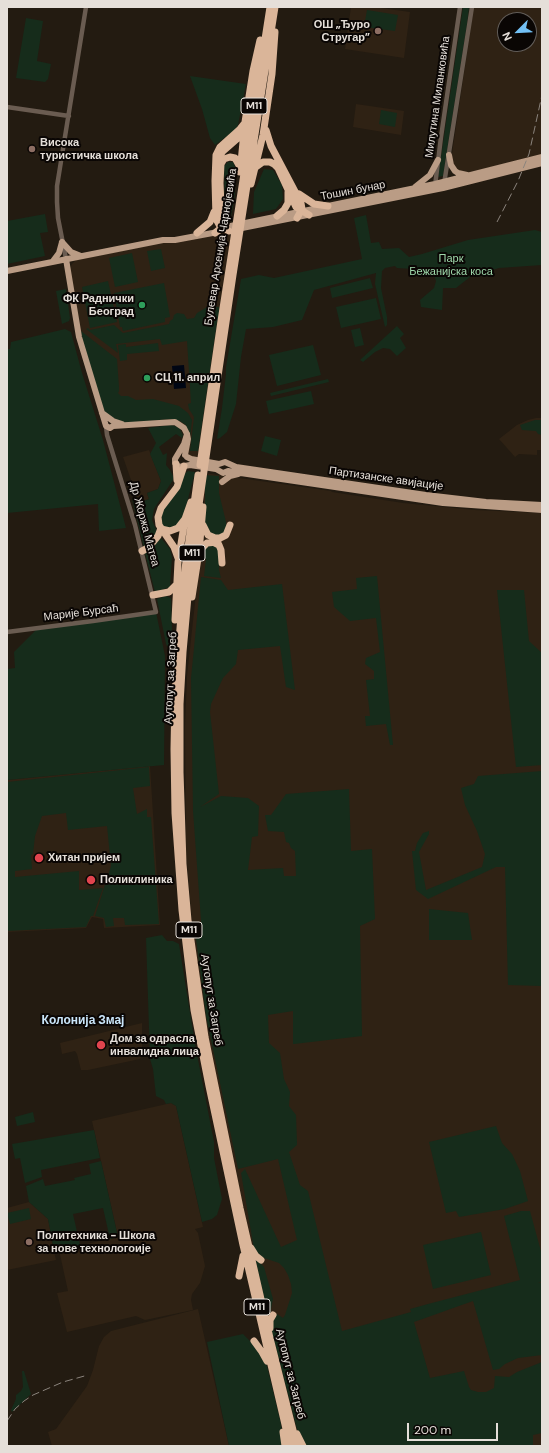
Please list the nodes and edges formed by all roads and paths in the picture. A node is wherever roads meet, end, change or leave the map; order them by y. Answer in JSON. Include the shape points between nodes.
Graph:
{"nodes":[{"id":1,"x":86,"y":7,"type":"edge"},
{"id":2,"x":275,"y":7,"type":"edge"},
{"id":3,"x":460,"y":7,"type":"edge"},
{"id":4,"x":472,"y":7,"type":"edge"},
{"id":5,"x":271,"y":12,"type":"edge"},
{"id":6,"x":7,"y":107,"type":"edge"},
{"id":7,"x":69,"y":116,"type":"junction"},
{"id":8,"x":245,"y":122,"type":"junction"},
{"id":9,"x":265,"y":124,"type":"junction"},
{"id":10,"x":244,"y":131,"type":"junction"},
{"id":11,"x":449,"y":155,"type":"junction"},
{"id":12,"x":542,"y":157,"type":"edge"},
{"id":13,"x":438,"y":160,"type":"junction"},
{"id":14,"x":215,"y":163,"type":"junction"},
{"id":15,"x":542,"y":163,"type":"edge"},
{"id":16,"x":240,"y":167,"type":"junction"},
{"id":17,"x":256,"y":167,"type":"junction"},
{"id":18,"x":469,"y":175,"type":"junction"},
{"id":19,"x":444,"y":185,"type":"junction"},
{"id":20,"x":435,"y":187,"type":"junction"},
{"id":21,"x":287,"y":188,"type":"junction"},
{"id":22,"x":412,"y":189,"type":"junction"},
{"id":23,"x":296,"y":191,"type":"junction"},
{"id":24,"x":242,"y":200,"type":"junction"},
{"id":25,"x":328,"y":206,"type":"junction"},
{"id":26,"x":217,"y":208,"type":"junction"},
{"id":27,"x":302,"y":211,"type":"junction"},
{"id":28,"x":309,"y":215,"type":"junction"},
{"id":29,"x":277,"y":216,"type":"junction"},
{"id":30,"x":297,"y":218,"type":"junction"},
{"id":31,"x":239,"y":224,"type":"junction"},
{"id":32,"x":218,"y":230,"type":"junction"},
{"id":33,"x":229,"y":230,"type":"joint"},
{"id":34,"x":197,"y":233,"type":"junction"},
{"id":35,"x":167,"y":240,"type":"junction"},
{"id":36,"x":62,"y":242,"type":"junction"},
{"id":37,"x":78,"y":257,"type":"junction"},
{"id":38,"x":66,"y":259,"type":"junction"},
{"id":39,"x":54,"y":261,"type":"junction"},
{"id":40,"x":67,"y":267,"type":"junction"},
{"id":41,"x":7,"y":271,"type":"edge"},
{"id":42,"x":224,"y":323,"type":"junction"},
{"id":43,"x":110,"y":424,"type":"junction"},
{"id":44,"x":187,"y":434,"type":"junction"},
{"id":45,"x":178,"y":455,"type":"junction"},
{"id":46,"x":187,"y":461,"type":"junction"},
{"id":47,"x":176,"y":464,"type":"junction"},
{"id":48,"x":228,"y":464,"type":"junction"},
{"id":49,"x":216,"y":466,"type":"junction"},
{"id":50,"x":228,"y":471,"type":"junction"},
{"id":51,"x":244,"y":473,"type":"junction"},
{"id":52,"x":203,"y":477,"type":"junction"},
{"id":53,"x":222,"y":482,"type":"dead end"},
{"id":54,"x":176,"y":488,"type":"junction"},
{"id":55,"x":196,"y":490,"type":"junction"},
{"id":56,"x":542,"y":505,"type":"edge"},
{"id":57,"x":542,"y":510,"type":"edge"},
{"id":58,"x":185,"y":519,"type":"junction"},
{"id":59,"x":202,"y":523,"type":"junction"},
{"id":60,"x":230,"y":525,"type":"dead end"},
{"id":61,"x":161,"y":528,"type":"junction"},
{"id":62,"x":230,"y":536,"type":"dead end"},
{"id":63,"x":217,"y":541,"type":"junction"},
{"id":64,"x":142,"y":551,"type":"junction"},
{"id":65,"x":227,"y":551,"type":"dead end"},
{"id":66,"x":199,"y":552,"type":"junction"},
{"id":67,"x":178,"y":562,"type":"junction"},
{"id":68,"x":222,"y":562,"type":"dead end"},
{"id":69,"x":176,"y":585,"type":"junction"},
{"id":70,"x":165,"y":593,"type":"junction"},
{"id":71,"x":153,"y":595,"type":"junction"},
{"id":72,"x":176,"y":604,"type":"junction"},
{"id":73,"x":156,"y":612,"type":"joint"},
{"id":74,"x":184,"y":630,"type":"junction"},
{"id":75,"x":7,"y":632,"type":"edge"},
{"id":76,"x":178,"y":640,"type":"junction"},
{"id":77,"x":218,"y":1134,"type":"junction"},
{"id":78,"x":218,"y":1157,"type":"dead end"},
{"id":79,"x":245,"y":1243,"type":"junction"},
{"id":80,"x":261,"y":1260,"type":"dead end"},
{"id":81,"x":239,"y":1276,"type":"dead end"},
{"id":82,"x":273,"y":1316,"type":"dead end"},
{"id":83,"x":270,"y":1338,"type":"junction"},
{"id":84,"x":254,"y":1341,"type":"dead end"},
{"id":85,"x":271,"y":1368,"type":"junction"},
{"id":86,"x":280,"y":1404,"type":"junction"},
{"id":87,"x":289,"y":1415,"type":"junction"},
{"id":88,"x":285,"y":1446,"type":"edge"},
{"id":89,"x":290,"y":1446,"type":"edge"},
{"id":90,"x":297,"y":1446,"type":"edge"},
{"id":91,"x":303,"y":1446,"type":"edge"}],
"edges":[{"from":1,"to":7,"type":"street"},
{"from":2,"to":5,"type":"highway","name":"Булевар Арсенија Чарнојевића","number":"M11"},
{"from":3,"to":13,"type":"street","name":"Милутина Миланковића"},
{"from":4,"to":11,"type":"street","name":"Милутина Миланковића"},
{"from":5,"to":8,"type":"highway","via":[[266,18],[255,62]]},
{"from":5,"to":9,"type":"highway","via":[[276,24]]},
{"from":5,"to":24,"type":"highway","name":"Булевар Арсенија Чарнојевића","number":"M11"},
{"from":6,"to":7,"type":"street"},
{"from":7,"to":36,"type":"street","via":[[57,197]]},
{"from":8,"to":10,"type":"highway"},
{"from":8,"to":14,"type":"highway","via":[[220,147]]},
{"from":9,"to":17,"type":"highway"},
{"from":9,"to":23,"type":"highway","via":[[271,146]]},
{"from":10,"to":14,"type":"highway","via":[[223,151]]},
{"from":10,"to":16,"type":"highway"},
{"from":11,"to":18,"type":"main road","via":[[455,171]]},
{"from":11,"to":19,"type":"street","name":"Милутина Миланковића"},
{"from":12,"to":18,"type":"main road","name":"Тошин бунар"},
{"from":13,"to":20,"type":"street","name":"Милутина Миланковића"},
{"from":13,"to":22,"type":"main road","via":[[428,177]]},
{"from":14,"to":26,"type":"highway"},
{"from":15,"to":19,"type":"main road","name":"Тошин бунар"},
{"from":16,"to":24,"type":"highway"},
{"from":16,"to":26,"type":"highway","via":[[238,160],[230,156],[221,164]]},
{"from":17,"to":21,"type":"highway","via":[[263,162],[274,164]]},
{"from":17,"to":24,"type":"highway"},
{"from":18,"to":19,"type":"main road","name":"Тошин бунар"},
{"from":19,"to":20,"type":"main road","name":"Тошин бунар"},
{"from":20,"to":22,"type":"main road","name":"Тошин бунар"},
{"from":20,"to":28,"type":"main road","name":"Тошин бунар"},
{"from":21,"to":27,"type":"highway","via":[[296,207]]},
{"from":21,"to":29,"type":"highway","via":[[288,202]]},
{"from":22,"to":25,"type":"main road","name":"Тошин бунар"},
{"from":23,"to":25,"type":"highway","via":[[310,202]]},
{"from":23,"to":27,"type":"highway","via":[[302,203]]},
{"from":24,"to":42,"type":"highway","name":"Булевар Арсенија Чарнојевића","number":"M11"},
{"from":24,"to":42,"type":"highway","name":"Булевар Арсенија Чарнојевића","number":"M11","via":[[238,213]]},
{"from":25,"to":27,"type":"main road","name":"Тошин бунар"},
{"from":26,"to":31,"type":"highway","via":[[226,218]]},
{"from":26,"to":32,"type":"highway","via":[[222,222]]},
{"from":26,"to":34,"type":"highway","via":[[210,222]]},
{"from":27,"to":28,"type":"highway"},
{"from":27,"to":29,"type":"main road","name":"Тошин бунар"},
{"from":27,"to":30,"type":"highway"},
{"from":28,"to":30,"type":"main road","name":"Тошин бунар"},
{"from":29,"to":31,"type":"main road","name":"Тошин бунар"},
{"from":30,"to":33,"type":"main road","name":"Тошин бунар"},
{"from":31,"to":32,"type":"main road","name":"Тошин бунар"},
{"from":32,"to":33,"type":"highway"},
{"from":32,"to":34,"type":"main road","name":"Тошин бунар"},
{"from":32,"to":35,"type":"main road","name":"Тошин бунар"},
{"from":34,"to":35,"type":"main road","name":"Тошин бунар"},
{"from":35,"to":37,"type":"main road","name":"Тошин бунар"},
{"from":36,"to":37,"type":"main road"},
{"from":36,"to":38,"type":"street"},
{"from":36,"to":39,"type":"main road"},
{"from":37,"to":38,"type":"main road","name":"Тошин бунар"},
{"from":37,"to":40,"type":"main road"},
{"from":38,"to":39,"type":"main road","name":"Тошин бунар"},
{"from":38,"to":40,"type":"main road"},
{"from":39,"to":40,"type":"main road"},
{"from":39,"to":41,"type":"main road","name":"Тошин бунар"},
{"from":40,"to":43,"type":"main road","via":[[78,333],[101,411]]},
{"from":42,"to":52,"type":"highway","name":"Булевар Арсенија Чарнојевића","number":"M11"},
{"from":42,"to":55,"type":"highway","name":"Булевар Арсенија Чарнојевића","number":"M11"},
{"from":43,"to":44,"type":"main road","via":[[175,422],[182,425]]},
{"from":43,"to":64,"type":"street","name":"Др Жоржа Матеа","via":[[110,442]]},
{"from":44,"to":45,"type":"main road"},
{"from":44,"to":46,"type":"main road"},
{"from":45,"to":46,"type":"main road","via":[[181,454]]},
{"from":45,"to":47,"type":"main road"},
{"from":46,"to":47,"type":"main road","via":[[179,467]]},
{"from":46,"to":49,"type":"main road","name":"Партизанске авијације"},
{"from":46,"to":54,"type":"highway"},
{"from":47,"to":54,"type":"highway"},
{"from":48,"to":49,"type":"main road","name":"Партизанске авијације","via":[[223,462]]},
{"from":48,"to":50,"type":"main road"},
{"from":48,"to":56,"type":"main road","name":"Партизанске авијације","via":[[419,494],[486,502]]},
{"from":49,"to":50,"type":"main road","name":"Партизанске авијације","via":[[223,473]]},
{"from":50,"to":51,"type":"main road","name":"Партизанске авијације"},
{"from":51,"to":53,"type":"main road","via":[[230,476]]},
{"from":51,"to":57,"type":"main road","name":"Партизанске авијације","via":[[437,502]]},
{"from":52,"to":59,"type":"highway"},
{"from":52,"to":74,"type":"highway","name":"Аутопут за Загреб","number":"M11"},
{"from":54,"to":61,"type":"highway","via":[[158,514]]},
{"from":55,"to":58,"type":"highway"},
{"from":55,"to":76,"type":"highway","name":"Аутопут за Загреб","number":"M11"},
{"from":58,"to":61,"type":"highway","via":[[176,530],[168,531]]},
{"from":58,"to":67,"type":"highway"},
{"from":59,"to":63,"type":"highway","via":[[206,533]]},
{"from":59,"to":66,"type":"highway"},
{"from":60,"to":63,"type":"highway","via":[[226,535]]},
{"from":61,"to":64,"type":"highway","via":[[158,536]]},
{"from":61,"to":67,"type":"highway","via":[[174,547]]},
{"from":62,"to":63,"type":"highway"},
{"from":63,"to":65,"type":"highway"},
{"from":63,"to":66,"type":"highway","via":[[205,544]]},
{"from":63,"to":68,"type":"highway"},
{"from":64,"to":71,"type":"street","name":"Др Жоржа Матеа"},
{"from":66,"to":74,"type":"highway"},
{"from":67,"to":69,"type":"highway"},
{"from":69,"to":70,"type":"highway"},
{"from":69,"to":72,"type":"highway"},
{"from":70,"to":71,"type":"highway"},
{"from":70,"to":72,"type":"highway","via":[[172,595]]},
{"from":71,"to":73,"type":"street","name":"Др Жоржа Матеа"},
{"from":72,"to":76,"type":"highway","via":[[175,630]]},
{"from":73,"to":75,"type":"street","name":"Марије Бурсаћ"},
{"from":74,"to":79,"type":"highway","name":"Аутопут за Загреб","number":"M11","via":[[180,772],[188,920],[205,1037]]},
{"from":76,"to":77,"type":"highway","name":"Аутопут за Загреб","number":"M11","via":[[174,764],[180,886],[194,1010]]},
{"from":77,"to":78,"type":"highway"},
{"from":77,"to":79,"type":"highway","name":"Аутопут за Загреб","number":"M11"},
{"from":79,"to":80,"type":"highway"},
{"from":79,"to":81,"type":"highway"},
{"from":79,"to":83,"type":"highway","name":"Аутопут за Загреб","number":"M11"},
{"from":79,"to":85,"type":"highway","name":"Аутопут за Загреб","number":"M11"},
{"from":82,"to":83,"type":"highway","via":[[270,1323]]},
{"from":83,"to":87,"type":"highway","name":"Аутопут за Загреб","number":"M11"},
{"from":84,"to":85,"type":"highway"},
{"from":85,"to":86,"type":"highway","name":"Аутопут за Загреб","number":"M11"},
{"from":86,"to":88,"type":"highway"},
{"from":86,"to":89,"type":"highway","name":"Аутопут за Загреб","number":"M11"},
{"from":87,"to":90,"type":"highway","name":"Аутопут за Загреб","number":"M11"},
{"from":87,"to":91,"type":"highway"}]}
